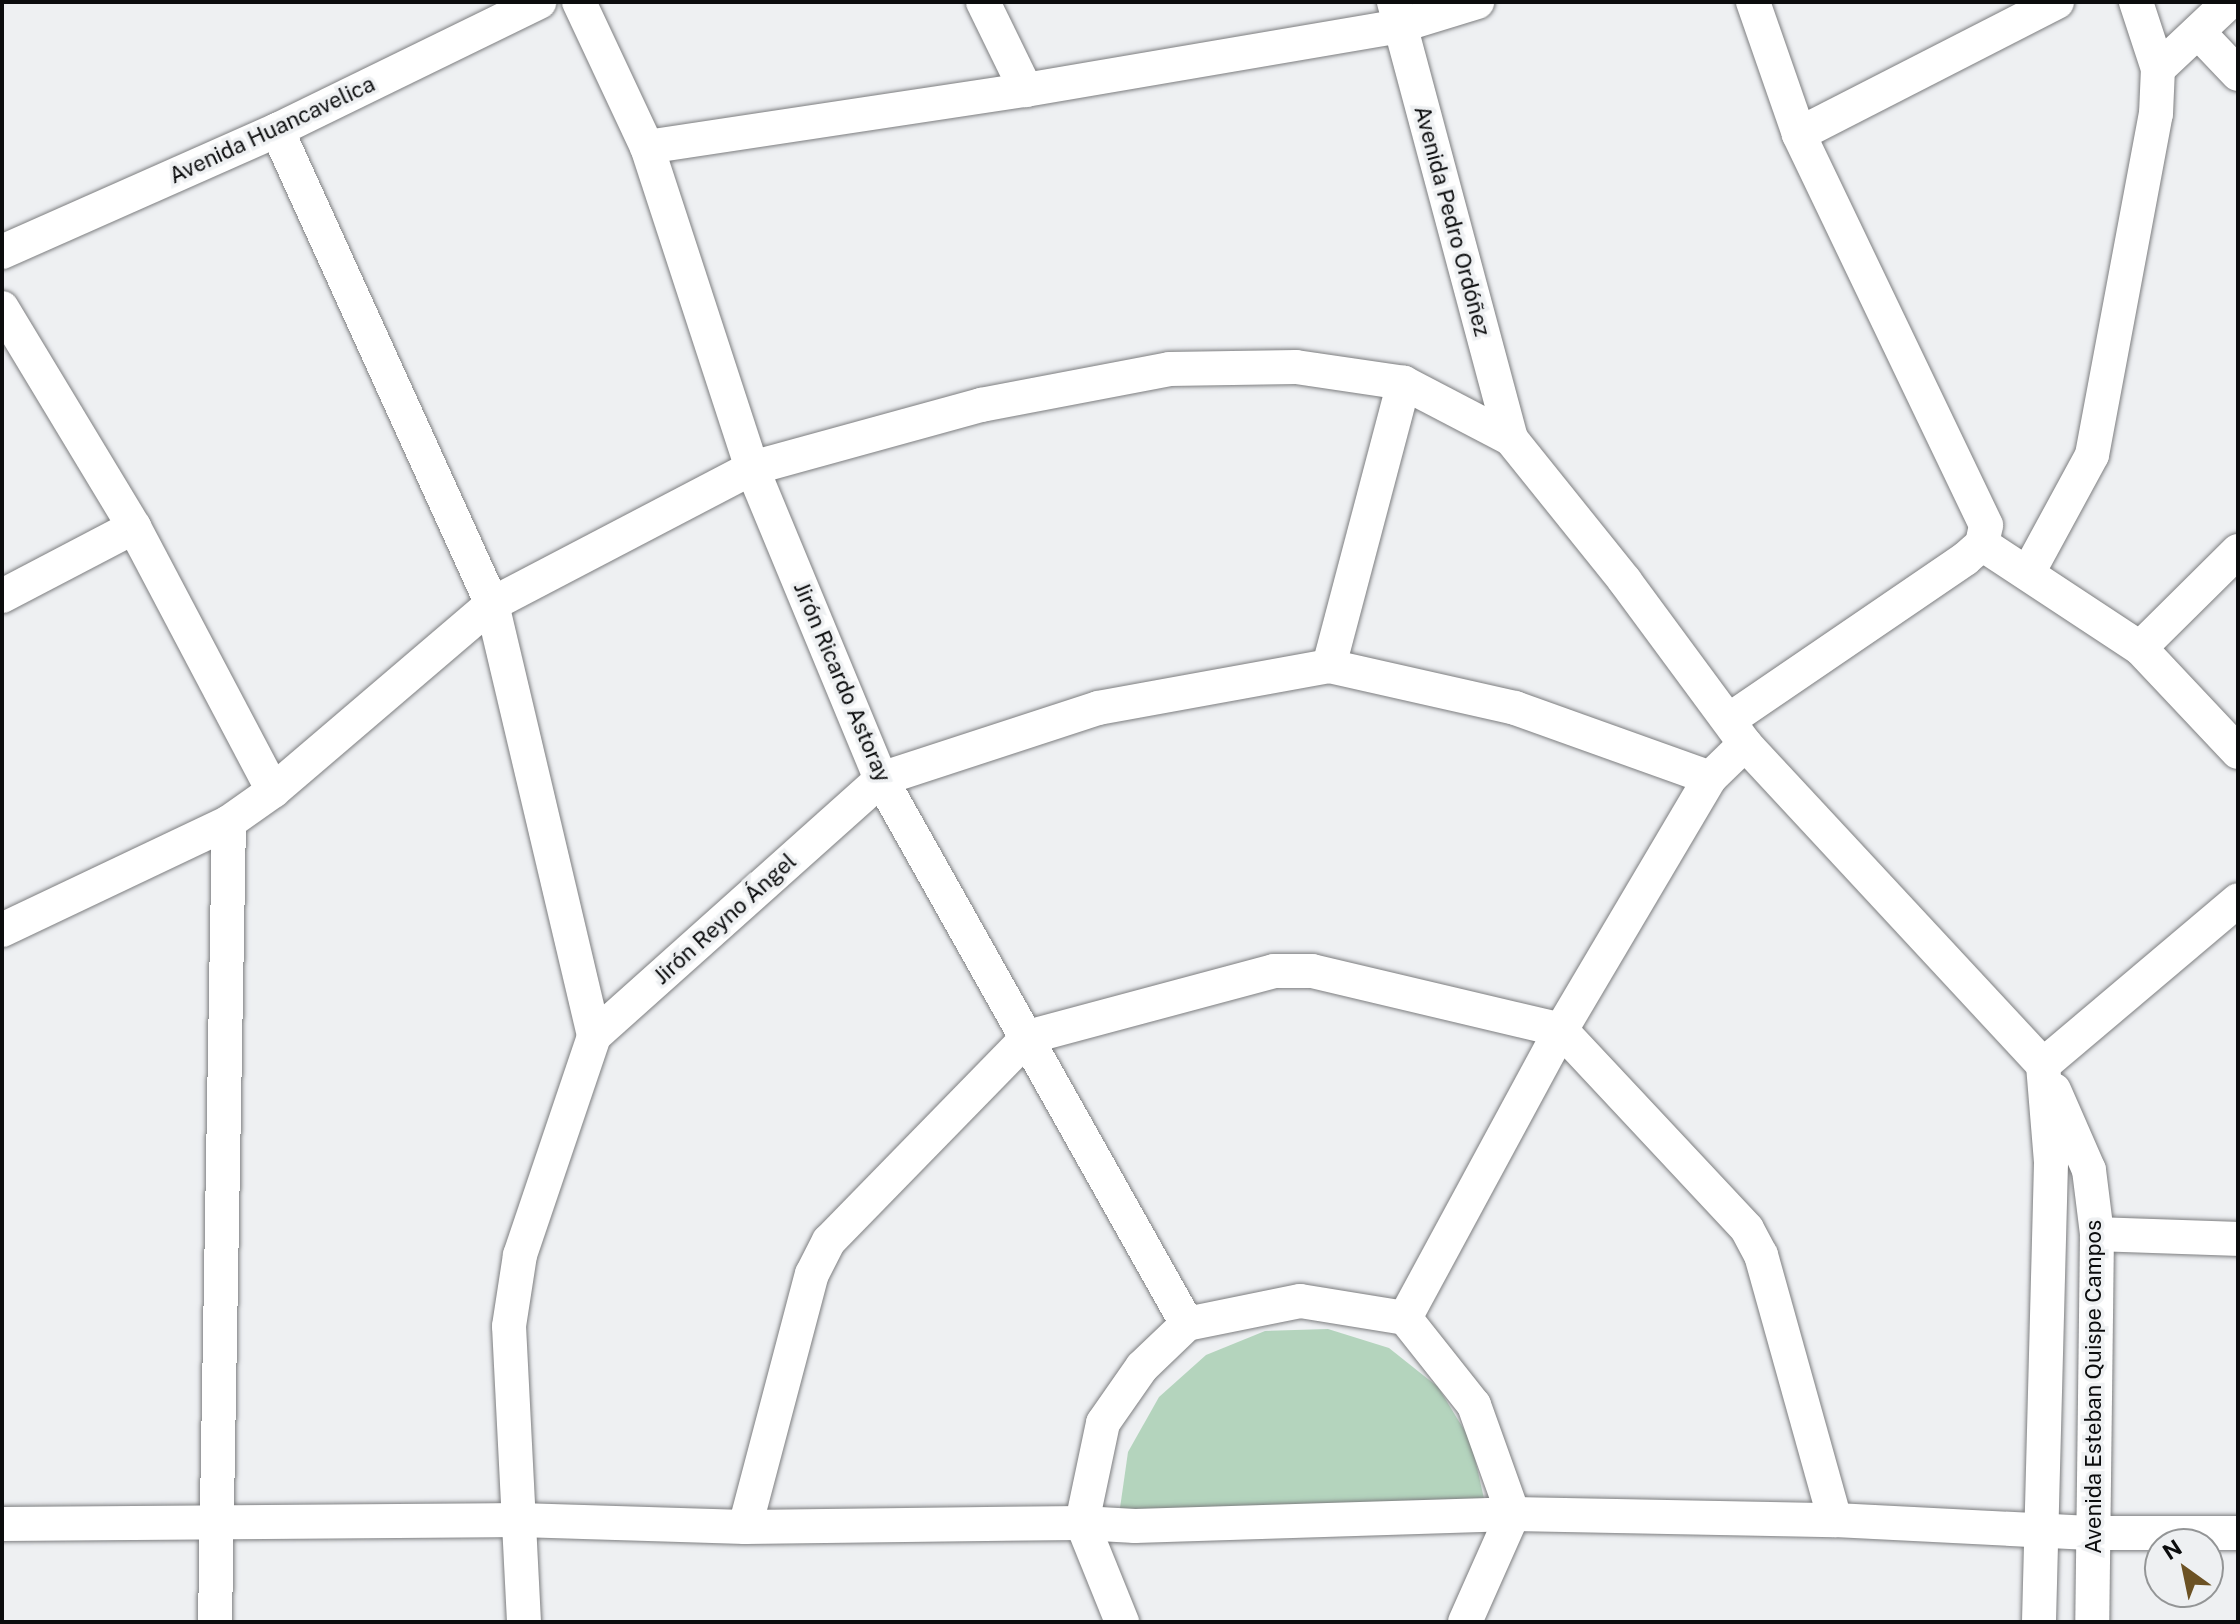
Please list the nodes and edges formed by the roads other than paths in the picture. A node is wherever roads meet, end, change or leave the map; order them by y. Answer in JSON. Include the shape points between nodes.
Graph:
{"nodes":[{"id":1,"x":539,"y":2,"type":"edge"},
{"id":2,"x":579,"y":2,"type":"edge"},
{"id":3,"x":983,"y":2,"type":"edge"},
{"id":4,"x":1477,"y":2,"type":"edge"},
{"id":5,"x":1753,"y":2,"type":"edge"},
{"id":6,"x":2057,"y":2,"type":"edge"},
{"id":7,"x":2136,"y":2,"type":"edge"},
{"id":8,"x":2229,"y":2,"type":"edge"},
{"id":9,"x":1397,"y":14,"type":"edge"},
{"id":10,"x":2198,"y":32,"type":"junction"},
{"id":11,"x":2158,"y":69,"type":"junction"},
{"id":12,"x":2238,"y":74,"type":"edge"},
{"id":13,"x":1026,"y":90,"type":"junction"},
{"id":14,"x":277,"y":130,"type":"junction"},
{"id":15,"x":1799,"y":134,"type":"junction"},
{"id":16,"x":647,"y":147,"type":"junction"},
{"id":17,"x":2,"y":252,"type":"edge"},
{"id":18,"x":2,"y":308,"type":"edge"},
{"id":19,"x":1404,"y":383,"type":"junction"},
{"id":20,"x":1511,"y":439,"type":"junction"},
{"id":21,"x":752,"y":468,"type":"junction"},
{"id":22,"x":134,"y":527,"type":"junction"},
{"id":23,"x":1982,"y":544,"type":"junction"},
{"id":24,"x":2238,"y":551,"type":"edge"},
{"id":25,"x":2028,"y":573,"type":"junction"},
{"id":26,"x":2,"y":596,"type":"edge"},
{"id":27,"x":492,"y":604,"type":"junction"},
{"id":28,"x":2140,"y":648,"type":"junction"},
{"id":29,"x":1329,"y":666,"type":"junction"},
{"id":30,"x":1737,"y":732,"type":"junction"},
{"id":31,"x":2238,"y":752,"type":"edge"},
{"id":32,"x":1710,"y":778,"type":"junction"},
{"id":33,"x":881,"y":779,"type":"junction"},
{"id":34,"x":273,"y":791,"type":"junction"},
{"id":35,"x":229,"y":822,"type":"junction"},
{"id":36,"x":2238,"y":900,"type":"edge"},
{"id":37,"x":2,"y":930,"type":"edge"},
{"id":38,"x":1561,"y":1030,"type":"junction"},
{"id":39,"x":594,"y":1036,"type":"junction"},
{"id":40,"x":1028,"y":1037,"type":"junction"},
{"id":41,"x":2043,"y":1065,"type":"junction"},
{"id":42,"x":2097,"y":1234,"type":"junction"},
{"id":43,"x":2238,"y":1239,"type":"edge"},
{"id":44,"x":1405,"y":1318,"type":"junction"},
{"id":45,"x":1187,"y":1324,"type":"junction"},
{"id":46,"x":1513,"y":1514,"type":"junction"},
{"id":47,"x":519,"y":1520,"type":"junction"},
{"id":48,"x":1835,"y":1520,"type":"junction"},
{"id":49,"x":1082,"y":1523,"type":"junction"},
{"id":50,"x":2,"y":1524,"type":"edge"},
{"id":51,"x":215,"y":1525,"type":"junction"},
{"id":52,"x":745,"y":1527,"type":"junction"},
{"id":53,"x":2039,"y":1530,"type":"junction"},
{"id":54,"x":2095,"y":1533,"type":"junction"},
{"id":55,"x":2238,"y":1533,"type":"edge"},
{"id":56,"x":215,"y":1622,"type":"edge"},
{"id":57,"x":524,"y":1622,"type":"edge"},
{"id":58,"x":1122,"y":1622,"type":"edge"},
{"id":59,"x":1465,"y":1622,"type":"edge"},
{"id":60,"x":2039,"y":1622,"type":"edge"},
{"id":61,"x":2092,"y":1622,"type":"edge"}],
"edges":[{"from":1,"to":14,"type":"street","name":"Avenida Huancavelica"},
{"from":2,"to":16,"type":"street","name":"Jirón Ricardo Astoray"},
{"from":3,"to":13,"type":"street"},
{"from":4,"to":9,"type":"street"},
{"from":5,"to":15,"type":"street"},
{"from":6,"to":15,"type":"street"},
{"from":7,"to":11,"type":"street"},
{"from":8,"to":10,"type":"street"},
{"from":9,"to":13,"type":"street"},
{"from":9,"to":20,"type":"street","name":"Avenida Pedro Ordóñez"},
{"from":10,"to":11,"type":"street"},
{"from":10,"to":12,"type":"street"},
{"from":11,"to":25,"type":"street","via":[[2156,114],[2092,455]]},
{"from":13,"to":16,"type":"street"},
{"from":14,"to":17,"type":"street","name":"Avenida Huancavelica"},
{"from":14,"to":27,"type":"street"},
{"from":15,"to":23,"type":"street","via":[[1986,525]]},
{"from":16,"to":21,"type":"street","name":"Jirón Ricardo Astoray"},
{"from":18,"to":22,"type":"street"},
{"from":19,"to":20,"type":"street"},
{"from":19,"to":21,"type":"street","via":[[1296,367],[1169,369],[981,405]]},
{"from":19,"to":29,"type":"street"},
{"from":20,"to":30,"type":"street","name":"Avenida Esteban Quispe Campos"},
{"from":21,"to":27,"type":"street"},
{"from":21,"to":33,"type":"street","name":"Jirón Ricardo Astoray"},
{"from":22,"to":26,"type":"street"},
{"from":22,"to":34,"type":"street"},
{"from":23,"to":25,"type":"street"},
{"from":23,"to":30,"type":"street"},
{"from":24,"to":28,"type":"street"},
{"from":25,"to":28,"type":"street"},
{"from":27,"to":34,"type":"street"},
{"from":27,"to":39,"type":"street"},
{"from":28,"to":31,"type":"street"},
{"from":29,"to":32,"type":"street","via":[[1515,708]]},
{"from":29,"to":33,"type":"street","name":"Jirón Reyno Ángel","via":[[1098,708]]},
{"from":30,"to":32,"type":"street"},
{"from":30,"to":41,"type":"street","name":"Avenida Esteban Quispe Campos"},
{"from":32,"to":38,"type":"street"},
{"from":33,"to":39,"type":"street","name":"Jirón Reyno Ángel"},
{"from":33,"to":40,"type":"street","name":"Jirón Ricardo Astoray"},
{"from":34,"to":35,"type":"street"},
{"from":35,"to":37,"type":"street"},
{"from":35,"to":51,"type":"street"},
{"from":36,"to":41,"type":"street"},
{"from":38,"to":40,"type":"street","via":[[1312,971],[1274,971]]},
{"from":38,"to":44,"type":"street"},
{"from":38,"to":48,"type":"street","via":[[1747,1229],[1761,1255]]},
{"from":39,"to":47,"type":"street","name":"Jirón Reyno Ángel","via":[[520,1255],[509,1326]]},
{"from":40,"to":45,"type":"street","name":"Jirón Ricardo Astoray"},
{"from":40,"to":52,"type":"street","via":[[829,1241],[812,1274]]},
{"from":41,"to":42,"type":"street","name":"Avenida Esteban Quispe Campos","via":[[2089,1170]]},
{"from":41,"to":53,"type":"street","via":[[2051,1163]]},
{"from":42,"to":43,"type":"street"},
{"from":42,"to":54,"type":"street","name":"Avenida Esteban Quispe Campos"},
{"from":44,"to":45,"type":"street","via":[[1300,1301]]},
{"from":44,"to":46,"type":"street","via":[[1474,1405]]},
{"from":45,"to":49,"type":"street","via":[[1142,1367],[1103,1423]]},
{"from":46,"to":48,"type":"street"},
{"from":46,"to":49,"type":"street","via":[[1135,1526]]},
{"from":46,"to":59,"type":"street"},
{"from":47,"to":51,"type":"street"},
{"from":47,"to":52,"type":"street"},
{"from":47,"to":57,"type":"street","name":"Jirón Reyno Ángel"},
{"from":48,"to":53,"type":"street"},
{"from":49,"to":52,"type":"street"},
{"from":49,"to":58,"type":"street"},
{"from":50,"to":51,"type":"street"},
{"from":51,"to":56,"type":"street"},
{"from":53,"to":54,"type":"street"},
{"from":53,"to":60,"type":"street"},
{"from":54,"to":55,"type":"street"},
{"from":54,"to":61,"type":"street","name":"Avenida Esteban Quispe Campos"}]}
